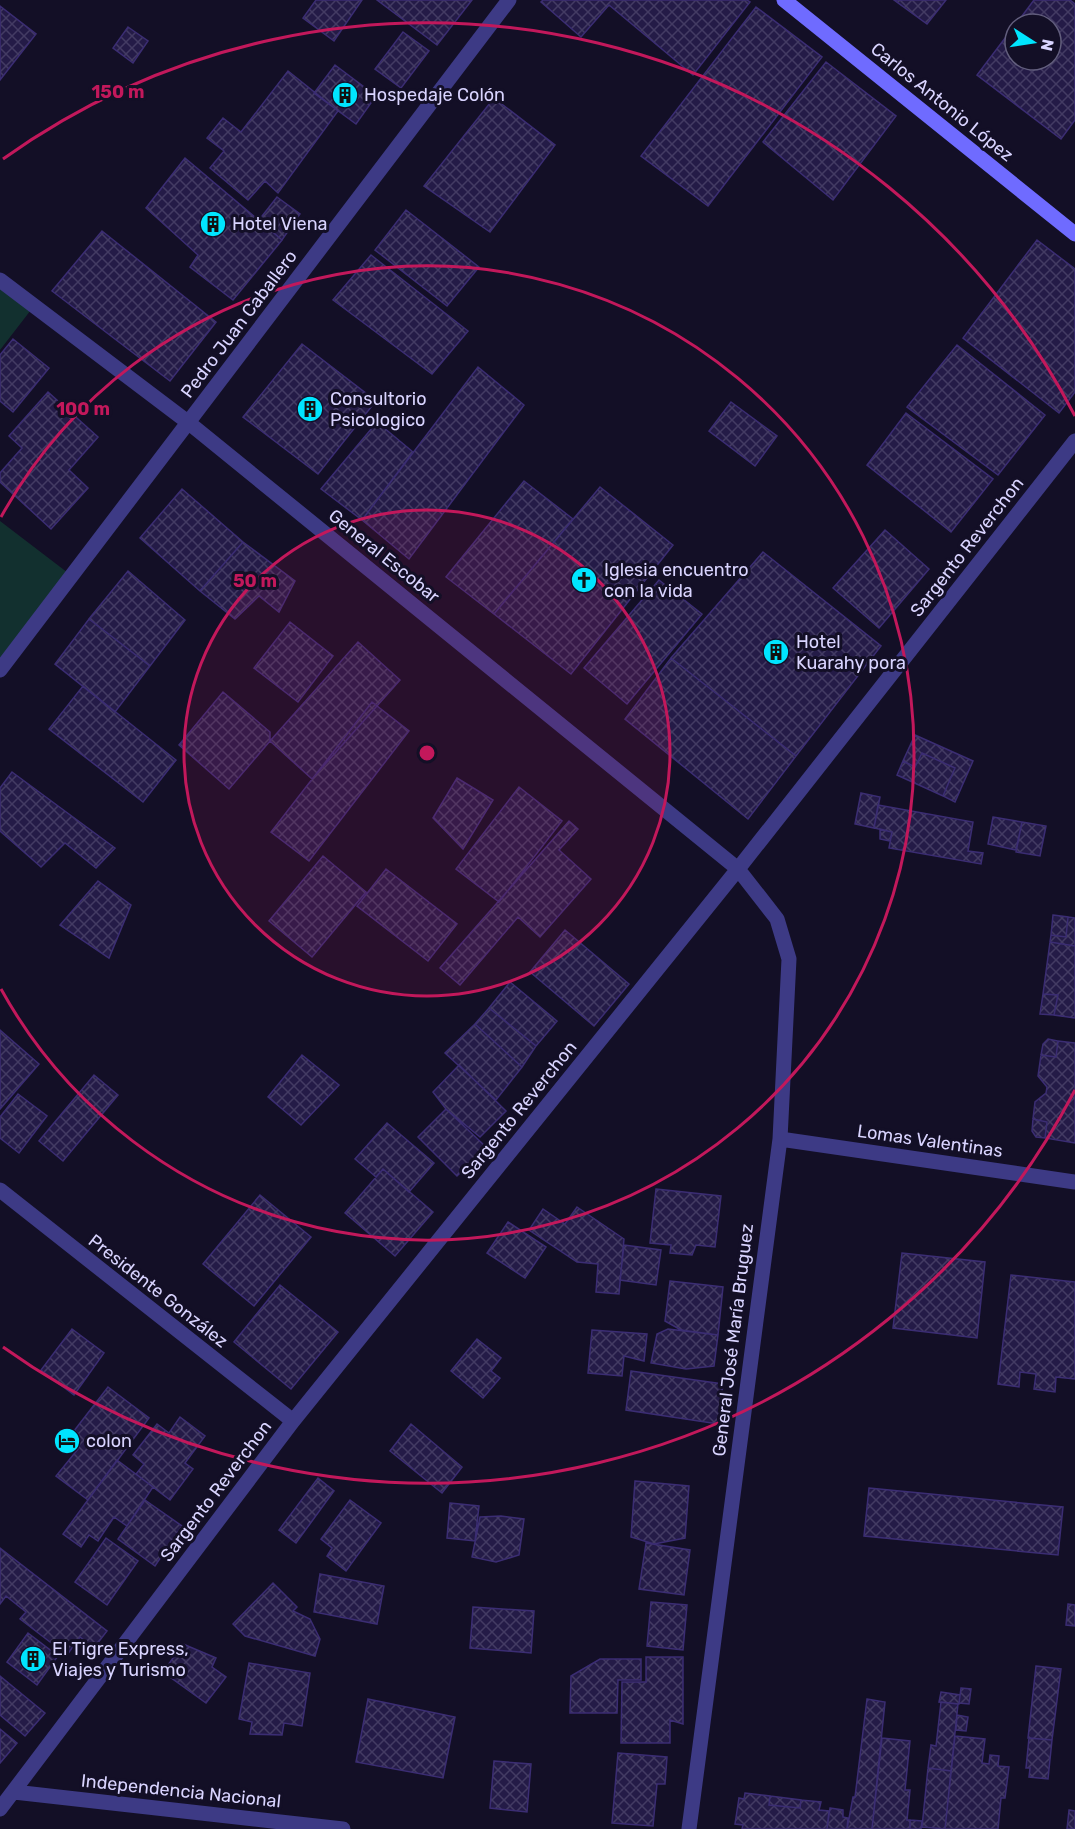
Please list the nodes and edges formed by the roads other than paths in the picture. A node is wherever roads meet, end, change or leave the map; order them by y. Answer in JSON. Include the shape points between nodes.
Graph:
{"nodes":[{"id":1,"x":509,"y":0,"type":"edge"},
{"id":2,"x":784,"y":0,"type":"edge"},
{"id":3,"x":1075,"y":234,"type":"edge"},
{"id":4,"x":0,"y":280,"type":"edge"},
{"id":5,"x":189,"y":423,"type":"junction"},
{"id":6,"x":1075,"y":441,"type":"edge"},
{"id":7,"x":0,"y":670,"type":"edge"},
{"id":8,"x":738,"y":869,"type":"junction"},
{"id":9,"x":780,"y":1139,"type":"junction"},
{"id":10,"x":1075,"y":1182,"type":"edge"},
{"id":11,"x":0,"y":1190,"type":"edge"},
{"id":12,"x":293,"y":1422,"type":"junction"},
{"id":13,"x":14,"y":1792,"type":"junction"},
{"id":14,"x":0,"y":1809,"type":"edge"},
{"id":15,"x":343,"y":1829,"type":"edge"},
{"id":16,"x":689,"y":1829,"type":"edge"}],
"edges":[{"from":1,"to":5,"type":"street","name":"Pedro Juan Caballero"},
{"from":2,"to":3,"type":"main road","name":"Carlos Antonio López"},
{"from":4,"to":5,"type":"street","name":"General Escobar"},
{"from":5,"to":7,"type":"street","name":"Pedro Juan Caballero"},
{"from":5,"to":8,"type":"street","name":"General Escobar"},
{"from":6,"to":8,"type":"street","name":"Sargento Reverchon"},
{"from":8,"to":9,"type":"street","name":"General José María Bruguez","via":[[777,919],[789,959]]},
{"from":8,"to":12,"type":"street","name":"Sargento Reverchon"},
{"from":9,"to":10,"type":"street","name":"Lomas Valentinas"},
{"from":9,"to":16,"type":"street","name":"General José María Bruguez"},
{"from":11,"to":12,"type":"street","name":"Presidente González"},
{"from":12,"to":13,"type":"street","name":"Sargento Reverchon"},
{"from":13,"to":14,"type":"street","name":"Sargento Reverchon"},
{"from":13,"to":15,"type":"street","name":"Independencia Nacional"}]}
